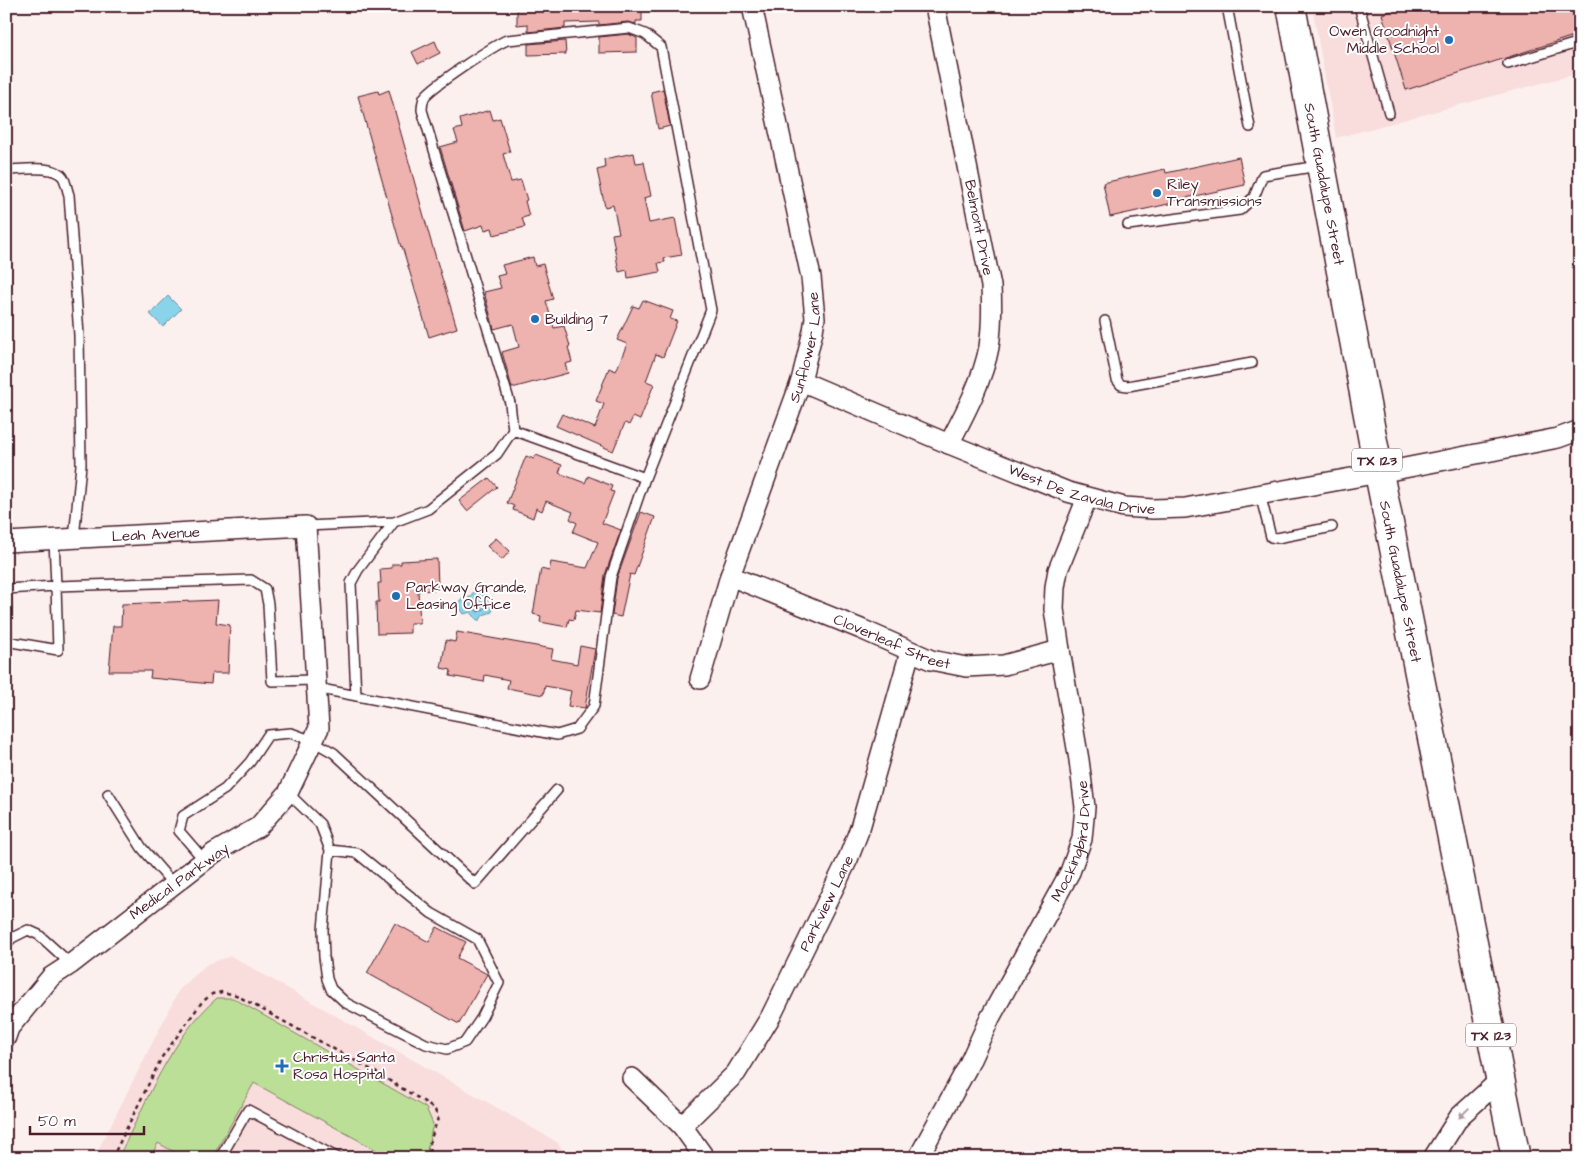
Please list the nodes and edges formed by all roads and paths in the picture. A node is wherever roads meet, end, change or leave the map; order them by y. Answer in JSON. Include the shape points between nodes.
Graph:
{"nodes":[{"id":1,"x":752,"y":6,"type":"edge"},
{"id":2,"x":935,"y":6,"type":"edge"},
{"id":3,"x":1227,"y":6,"type":"edge"},
{"id":4,"x":1290,"y":6,"type":"edge"},
{"id":5,"x":1359,"y":6,"type":"edge"},
{"id":6,"x":1580,"y":42,"type":"edge"},
{"id":7,"x":1508,"y":64,"type":"dead end"},
{"id":8,"x":1389,"y":113,"type":"dead end"},
{"id":9,"x":1250,"y":127,"type":"dead end"},
{"id":10,"x":1321,"y":166,"type":"junction"},
{"id":11,"x":6,"y":170,"type":"edge"},
{"id":12,"x":1128,"y":225,"type":"dead end"},
{"id":13,"x":1105,"y":322,"type":"dead end"},
{"id":14,"x":1252,"y":363,"type":"dead end"},
{"id":15,"x":801,"y":381,"type":"junction"},
{"id":16,"x":512,"y":430,"type":"junction"},
{"id":17,"x":1580,"y":430,"type":"edge"},
{"id":18,"x":949,"y":444,"type":"junction"},
{"id":19,"x":1379,"y":472,"type":"junction"},
{"id":20,"x":645,"y":478,"type":"junction"},
{"id":21,"x":1260,"y":494,"type":"junction"},
{"id":22,"x":1087,"y":498,"type":"junction"},
{"id":23,"x":394,"y":522,"type":"junction"},
{"id":24,"x":306,"y":526,"type":"junction"},
{"id":25,"x":1332,"y":527,"type":"dead end"},
{"id":26,"x":74,"y":539,"type":"junction"},
{"id":27,"x":54,"y":540,"type":"junction"},
{"id":28,"x":6,"y":542,"type":"edge"},
{"id":29,"x":730,"y":576,"type":"junction"},
{"id":30,"x":56,"y":586,"type":"junction"},
{"id":31,"x":7,"y":642,"type":"edge"},
{"id":32,"x":1060,"y":650,"type":"junction"},
{"id":33,"x":910,"y":652,"type":"junction"},
{"id":34,"x":700,"y":678,"type":"dead end"},
{"id":35,"x":316,"y":684,"type":"junction"},
{"id":36,"x":356,"y":696,"type":"junction"},
{"id":37,"x":313,"y":742,"type":"junction"},
{"id":38,"x":557,"y":790,"type":"dead end"},
{"id":39,"x":288,"y":793,"type":"junction"},
{"id":40,"x":108,"y":794,"type":"dead end"},
{"id":41,"x":330,"y":850,"type":"junction"},
{"id":42,"x":204,"y":861,"type":"junction"},
{"id":43,"x":172,"y":884,"type":"junction"},
{"id":44,"x":6,"y":944,"type":"edge"},
{"id":45,"x":71,"y":964,"type":"junction"},
{"id":46,"x":6,"y":1037,"type":"edge"},
{"id":47,"x":632,"y":1078,"type":"dead end"},
{"id":48,"x":1500,"y":1080,"type":"junction"},
{"id":49,"x":682,"y":1126,"type":"junction"},
{"id":50,"x":112,"y":1158,"type":"edge"},
{"id":51,"x":220,"y":1158,"type":"edge"},
{"id":52,"x":338,"y":1158,"type":"edge"},
{"id":53,"x":429,"y":1158,"type":"edge"},
{"id":54,"x":705,"y":1158,"type":"edge"},
{"id":55,"x":918,"y":1158,"type":"edge"},
{"id":56,"x":1433,"y":1158,"type":"edge"},
{"id":57,"x":1516,"y":1158,"type":"edge"}],
"edges":[{"from":1,"to":15,"type":"street","name":"Sunflower Lane","via":[[811,277],[815,318]]},
{"from":2,"to":18,"type":"street","name":"Belmont Drive","via":[[991,286],[992,319],[988,349],[972,400]]},
{"from":3,"to":9,"type":"lane"},
{"from":4,"to":10,"type":"main road","name":"South Guadalupe Street","number":"TX 123"},
{"from":5,"to":8,"type":"lane"},
{"from":6,"to":7,"type":"lane"},
{"from":10,"to":12,"type":"lane","via":[[1263,175],[1254,197],[1240,210]]},
{"from":10,"to":19,"type":"main road","name":"South Guadalupe Street","number":"TX 123"},
{"from":11,"to":26,"type":"lane","via":[[57,171],[63,177],[69,195],[79,335],[81,465]]},
{"from":13,"to":14,"type":"lane","via":[[1117,380],[1121,385]]},
{"from":15,"to":18,"type":"street","name":"West De Zavala Drive"},
{"from":15,"to":29,"type":"street","name":"Sunflower Lane"},
{"from":16,"to":20,"type":"lane"},
{"from":16,"to":20,"type":"lane","via":[[510,403],[422,110],[424,97],[506,40],[628,28],[645,34],[661,47],[711,310]]},
{"from":16,"to":23,"type":"lane","via":[[497,454],[428,509]]},
{"from":17,"to":19,"type":"street","name":"West De Zavala Drive","via":[[1558,438]]},
{"from":18,"to":22,"type":"street","name":"West De Zavala Drive"},
{"from":19,"to":21,"type":"street","name":"West De Zavala Drive"},
{"from":19,"to":48,"type":"main road","name":"South Guadalupe Street","number":"TX 123"},
{"from":20,"to":36,"type":"lane","via":[[611,577],[594,706],[577,729],[557,735]]},
{"from":21,"to":22,"type":"street","name":"West De Zavala Drive","via":[[1185,508],[1153,509],[1124,507]]},
{"from":21,"to":25,"type":"lane","via":[[1271,537]]},
{"from":22,"to":32,"type":"street","name":"Mockingbird Drive","via":[[1058,570],[1054,609]]},
{"from":23,"to":24,"type":"lane"},
{"from":23,"to":36,"type":"lane","via":[[351,583]]},
{"from":24,"to":26,"type":"street","name":"Leah Avenue"},
{"from":24,"to":35,"type":"street","name":"Medical Parkway"},
{"from":26,"to":27,"type":"street","name":"Leah Avenue"},
{"from":27,"to":28,"type":"street","name":"Leah Avenue"},
{"from":27,"to":30,"type":"lane"},
{"from":29,"to":33,"type":"street","name":"Cloverleaf Street"},
{"from":29,"to":34,"type":"street","name":"Sunflower Lane"},
{"from":30,"to":31,"type":"lane","via":[[6,589]]},
{"from":30,"to":31,"type":"lane","via":[[58,650]]},
{"from":30,"to":35,"type":"lane","via":[[250,580],[265,588],[272,680]]},
{"from":32,"to":33,"type":"street","name":"Cloverleaf Street","via":[[1004,664],[966,667]]},
{"from":32,"to":55,"type":"street","name":"Mockingbird Drive","via":[[1079,760],[1084,807],[1082,839],[1070,872]]},
{"from":33,"to":49,"type":"street","name":"Parkview Lane","via":[[860,828],[848,859],[771,1016],[736,1073]]},
{"from":35,"to":36,"type":"lane"},
{"from":35,"to":37,"type":"street","name":"Medical Parkway","via":[[319,728]]},
{"from":37,"to":38,"type":"lane","via":[[334,753],[475,884]]},
{"from":37,"to":39,"type":"street","name":"Medical Parkway"},
{"from":37,"to":42,"type":"lane","via":[[291,733],[268,735],[250,762],[225,789],[183,816],[179,831]]},
{"from":39,"to":41,"type":"lane","via":[[320,824]]},
{"from":39,"to":42,"type":"street","name":"Medical Parkway","via":[[258,827]]},
{"from":40,"to":43,"type":"lane","via":[[142,848]]},
{"from":41,"to":41,"type":"lane","via":[[323,930],[327,979],[331,990],[346,1003],[426,1044],[447,1049],[464,1042],[482,1018],[499,982],[477,939],[431,913],[357,853]]},
{"from":42,"to":43,"type":"street","name":"Medical Parkway"},
{"from":43,"to":45,"type":"street","name":"Medical Parkway"},
{"from":44,"to":45,"type":"lane","via":[[28,930]]},
{"from":45,"to":46,"type":"street","name":"Medical Parkway","via":[[51,977],[9,1028]]},
{"from":47,"to":49,"type":"street"},
{"from":48,"to":56,"type":"street","one_way":true,"via":[[1459,1117]]},
{"from":48,"to":57,"type":"main road","name":"South Guadalupe Street","number":"TX 123"},
{"from":49,"to":54,"type":"street"},
{"from":50,"to":53,"type":"path","via":[[162,1057],[202,1002],[212,994],[222,992],[236,995],[370,1069],[435,1110],[438,1118],[430,1142]]},
{"from":51,"to":52,"type":"lane","via":[[248,1110]]}]}
